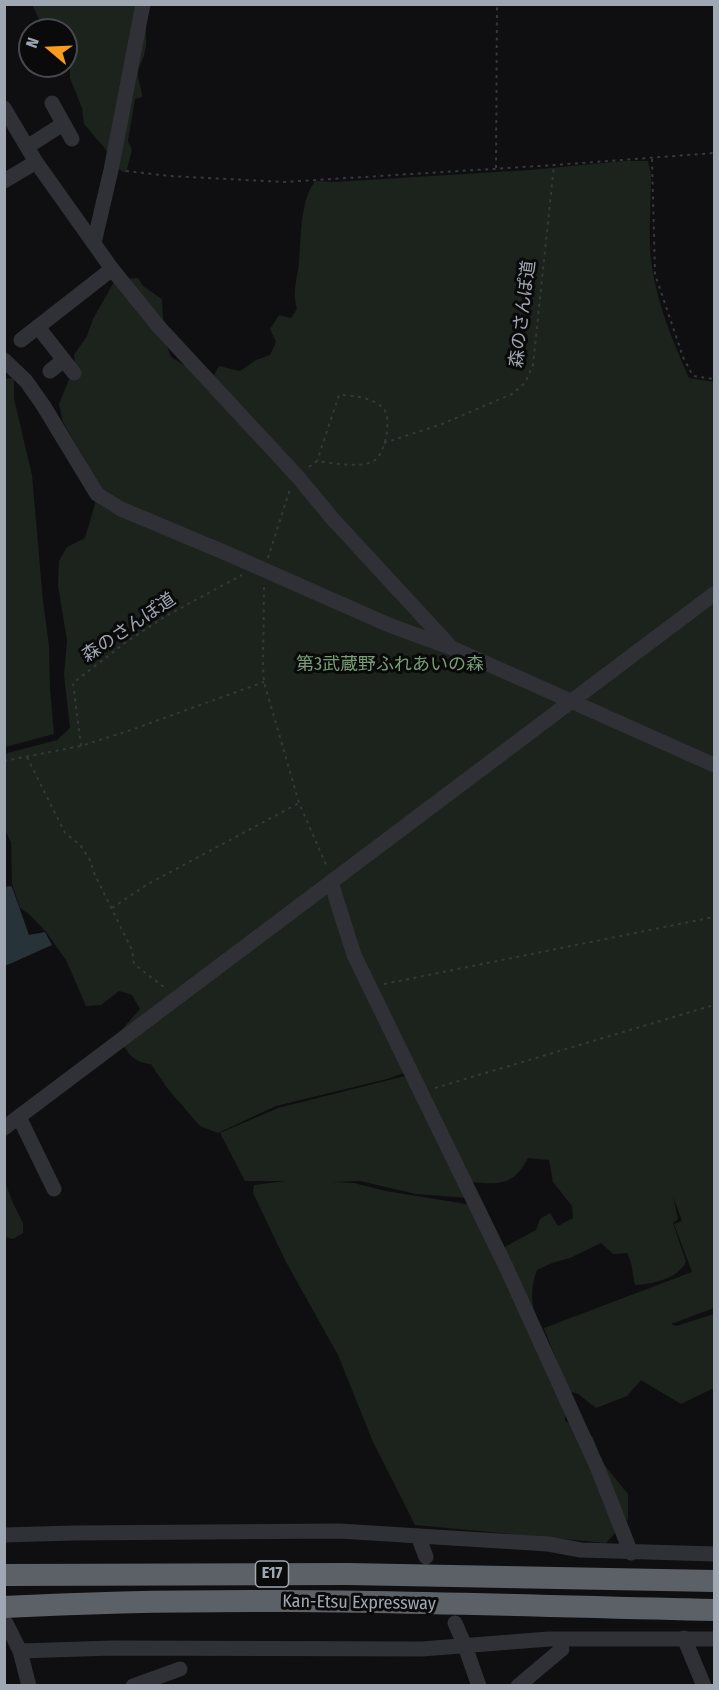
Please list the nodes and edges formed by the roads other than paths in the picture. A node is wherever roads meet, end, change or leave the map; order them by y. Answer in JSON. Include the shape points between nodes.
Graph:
{"nodes":[{"id":1,"x":143,"y":4,"type":"edge"},
{"id":2,"x":52,"y":104,"type":"dead end"},
{"id":3,"x":4,"y":108,"type":"edge"},
{"id":4,"x":63,"y":124,"type":"junction"},
{"id":5,"x":72,"y":139,"type":"dead end"},
{"id":6,"x":27,"y":147,"type":"junction"},
{"id":7,"x":36,"y":162,"type":"junction"},
{"id":8,"x":4,"y":181,"type":"edge"},
{"id":9,"x":94,"y":243,"type":"junction"},
{"id":10,"x":112,"y":269,"type":"junction"},
{"id":11,"x":38,"y":327,"type":"junction"},
{"id":12,"x":21,"y":340,"type":"dead end"},
{"id":13,"x":4,"y":360,"type":"edge"},
{"id":14,"x":64,"y":360,"type":"junction"},
{"id":15,"x":50,"y":371,"type":"dead end"},
{"id":16,"x":74,"y":373,"type":"dead end"},
{"id":17,"x":714,"y":594,"type":"edge"},
{"id":18,"x":452,"y":648,"type":"junction"},
{"id":19,"x":572,"y":702,"type":"junction"},
{"id":20,"x":714,"y":765,"type":"edge"},
{"id":21,"x":332,"y":881,"type":"junction"},
{"id":22,"x":19,"y":1117,"type":"junction"},
{"id":23,"x":4,"y":1128,"type":"edge"},
{"id":24,"x":54,"y":1189,"type":"dead end"},
{"id":25,"x":4,"y":1535,"type":"edge"},
{"id":26,"x":418,"y":1536,"type":"junction"},
{"id":27,"x":631,"y":1553,"type":"junction"},
{"id":28,"x":714,"y":1554,"type":"edge"},
{"id":29,"x":426,"y":1557,"type":"dead end"},
{"id":30,"x":4,"y":1575,"type":"edge"},
{"id":31,"x":714,"y":1581,"type":"edge"},
{"id":32,"x":714,"y":1610,"type":"edge"},
{"id":33,"x":5,"y":1615,"type":"edge"},
{"id":34,"x":455,"y":1623,"type":"dead end"},
{"id":35,"x":684,"y":1638,"type":"junction"},
{"id":36,"x":714,"y":1639,"type":"edge"},
{"id":37,"x":14,"y":1645,"type":"edge"},
{"id":38,"x":465,"y":1646,"type":"junction"},
{"id":39,"x":562,"y":1649,"type":"dead end"},
{"id":40,"x":180,"y":1669,"type":"dead end"},
{"id":41,"x":525,"y":1683,"type":"edge"},
{"id":42,"x":29,"y":1686,"type":"edge"},
{"id":43,"x":133,"y":1686,"type":"edge"},
{"id":44,"x":479,"y":1686,"type":"edge"},
{"id":45,"x":704,"y":1686,"type":"edge"}],
"edges":[{"from":1,"to":9,"type":"street"},
{"from":2,"to":4,"type":"street"},
{"from":3,"to":6,"type":"street"},
{"from":4,"to":5,"type":"street"},
{"from":4,"to":6,"type":"street"},
{"from":6,"to":7,"type":"street"},
{"from":7,"to":8,"type":"street"},
{"from":7,"to":9,"type":"street"},
{"from":9,"to":10,"type":"street"},
{"from":10,"to":11,"type":"street"},
{"from":10,"to":18,"type":"street","via":[[159,327]]},
{"from":11,"to":12,"type":"street"},
{"from":11,"to":14,"type":"street"},
{"from":13,"to":18,"type":"street","via":[[43,405],[97,494],[121,509],[389,625]]},
{"from":14,"to":15,"type":"street"},
{"from":14,"to":16,"type":"street"},
{"from":17,"to":19,"type":"street"},
{"from":18,"to":19,"type":"street"},
{"from":19,"to":20,"type":"street"},
{"from":19,"to":21,"type":"street"},
{"from":21,"to":22,"type":"street"},
{"from":21,"to":27,"type":"street","via":[[354,955],[507,1269],[598,1469]]},
{"from":22,"to":23,"type":"street"},
{"from":22,"to":24,"type":"street"},
{"from":25,"to":26,"type":"street","via":[[270,1531]]},
{"from":26,"to":27,"type":"street"},
{"from":26,"to":29,"type":"street"},
{"from":27,"to":28,"type":"street"},
{"from":30,"to":31,"type":"highway","name":"Kan-Etsu Expressway","number":"E17","via":[[348,1574]]},
{"from":32,"to":33,"type":"highway","name":"Kan-Etsu Expressway","number":"E17","via":[[162,1602]]},
{"from":33,"to":37,"type":"street"},
{"from":34,"to":38,"type":"street"},
{"from":35,"to":36,"type":"street"},
{"from":35,"to":38,"type":"street","via":[[549,1639]]},
{"from":35,"to":45,"type":"street"},
{"from":37,"to":38,"type":"street","via":[[422,1649]]},
{"from":37,"to":42,"type":"street"},
{"from":38,"to":44,"type":"street"},
{"from":39,"to":41,"type":"street"},
{"from":40,"to":43,"type":"street"}]}
